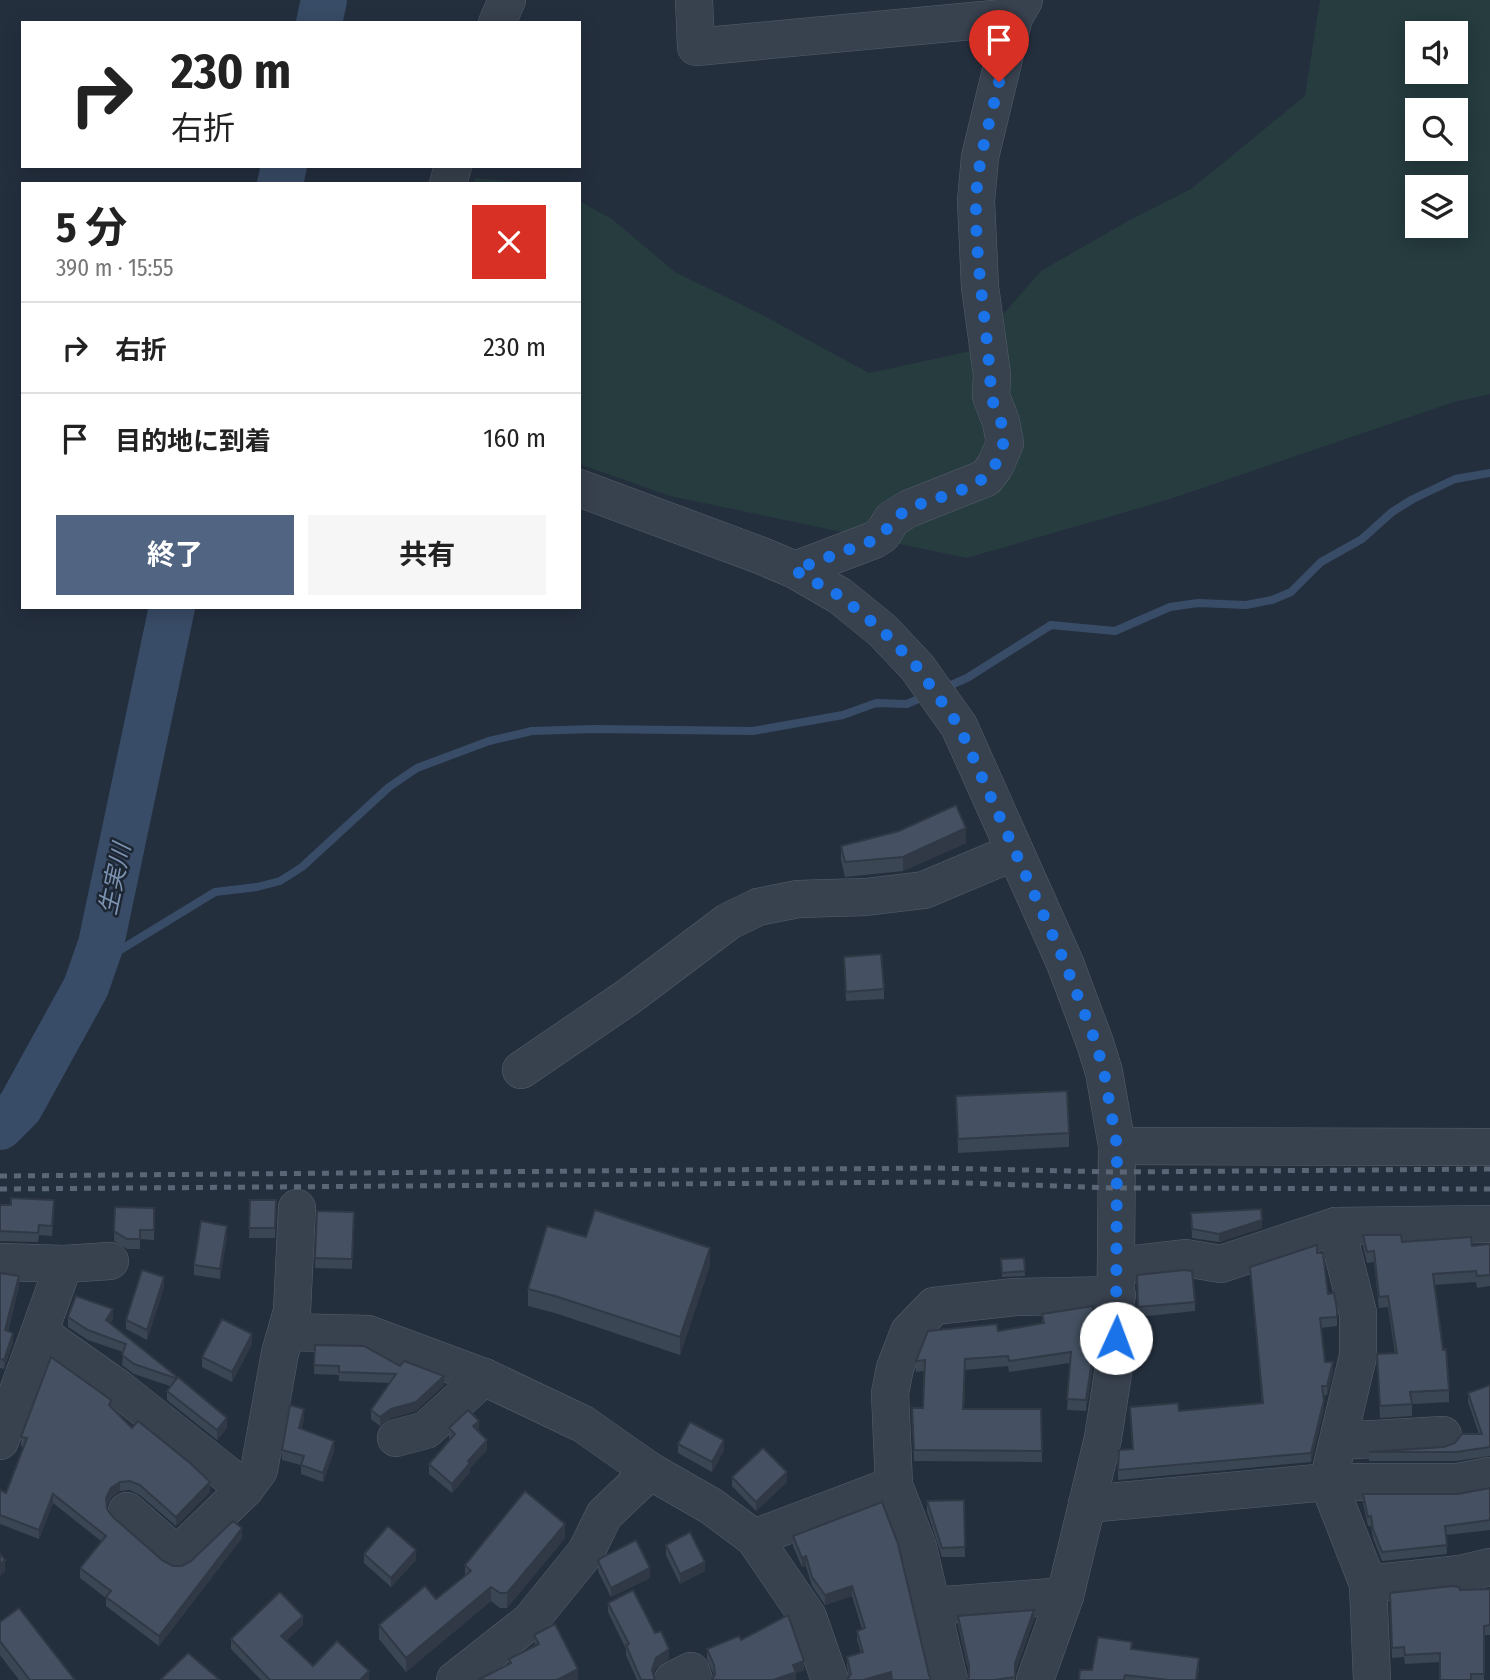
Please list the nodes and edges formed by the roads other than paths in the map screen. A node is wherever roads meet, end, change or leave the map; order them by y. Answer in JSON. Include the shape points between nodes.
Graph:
{"nodes":[{"id":1,"x":507,"y":0,"type":"edge"},
{"id":2,"x":694,"y":0,"type":"edge"},
{"id":3,"x":1019,"y":9,"type":"edge"},
{"id":4,"x":498,"y":21,"type":"edge"},
{"id":5,"x":581,"y":489,"type":"edge"},
{"id":6,"x":794,"y":570,"type":"junction"},
{"id":7,"x":1014,"y":852,"type":"junction"},
{"id":8,"x":522,"y":1070,"type":"dead end"},
{"id":9,"x":1117,"y":1146,"type":"junction"},
{"id":10,"x":1490,"y":1147,"type":"edge"},
{"id":11,"x":297,"y":1208,"type":"dead end"},
{"id":12,"x":1490,"y":1224,"type":"edge"},
{"id":13,"x":1336,"y":1226,"type":"junction"},
{"id":14,"x":110,"y":1261,"type":"dead end"},
{"id":15,"x":0,"y":1262,"type":"edge"},
{"id":16,"x":64,"y":1264,"type":"junction"},
{"id":17,"x":1117,"y":1281,"type":"junction"},
{"id":18,"x":288,"y":1332,"type":"junction"},
{"id":19,"x":40,"y":1333,"type":"junction"},
{"id":20,"x":484,"y":1377,"type":"junction"},
{"id":21,"x":1443,"y":1435,"type":"dead end"},
{"id":22,"x":397,"y":1438,"type":"dead end"},
{"id":23,"x":0,"y":1441,"type":"edge"},
{"id":24,"x":1339,"y":1441,"type":"junction"},
{"id":25,"x":650,"y":1471,"type":"junction"},
{"id":26,"x":1490,"y":1476,"type":"edge"},
{"id":27,"x":1328,"y":1482,"type":"junction"},
{"id":28,"x":894,"y":1485,"type":"junction"},
{"id":29,"x":244,"y":1489,"type":"junction"},
{"id":30,"x":1087,"y":1504,"type":"junction"},
{"id":31,"x":127,"y":1511,"type":"dead end"},
{"id":32,"x":754,"y":1538,"type":"junction"},
{"id":33,"x":1490,"y":1567,"type":"edge"},
{"id":34,"x":1368,"y":1584,"type":"junction"},
{"id":35,"x":1065,"y":1597,"type":"junction"},
{"id":36,"x":932,"y":1606,"type":"junction"},
{"id":37,"x":454,"y":1680,"type":"edge"},
{"id":38,"x":673,"y":1680,"type":"edge"},
{"id":39,"x":694,"y":1680,"type":"edge"},
{"id":40,"x":830,"y":1680,"type":"edge"},
{"id":41,"x":949,"y":1680,"type":"edge"},
{"id":42,"x":1035,"y":1680,"type":"edge"},
{"id":43,"x":1372,"y":1680,"type":"edge"}],
"edges":[{"from":1,"to":4,"type":"street"},
{"from":2,"to":3,"type":"street","via":[[696,47]]},
{"from":3,"to":6,"type":"street","via":[[980,157],[976,201],[991,396],[1005,443],[995,466],[979,482],[908,509],[874,540]]},
{"from":5,"to":6,"type":"street"},
{"from":6,"to":7,"type":"street","via":[[840,596],[917,667],[959,726]]},
{"from":7,"to":8,"type":"street","via":[[923,890],[798,899],[758,907],[729,920],[628,998]]},
{"from":7,"to":9,"type":"street","via":[[1096,1043]]},
{"from":9,"to":10,"type":"street"},
{"from":9,"to":17,"type":"street"},
{"from":11,"to":18,"type":"street"},
{"from":12,"to":13,"type":"street"},
{"from":13,"to":17,"type":"street","via":[[1221,1264],[1185,1258]]},
{"from":13,"to":24,"type":"street","via":[[1358,1313],[1359,1356]]},
{"from":14,"to":16,"type":"street"},
{"from":15,"to":16,"type":"street"},
{"from":16,"to":19,"type":"street"},
{"from":17,"to":28,"type":"street","via":[[934,1306],[909,1332],[895,1368],[890,1393]]},
{"from":17,"to":30,"type":"street","via":[[1115,1360]]},
{"from":18,"to":20,"type":"street","via":[[368,1334]]},
{"from":18,"to":29,"type":"street","via":[[280,1353],[260,1470]]},
{"from":19,"to":23,"type":"street"},
{"from":19,"to":29,"type":"street","via":[[118,1388]]},
{"from":20,"to":22,"type":"street","via":[[426,1430]]},
{"from":20,"to":25,"type":"street","via":[[583,1424]]},
{"from":21,"to":24,"type":"street"},
{"from":24,"to":27,"type":"street"},
{"from":25,"to":32,"type":"street","via":[[711,1506]]},
{"from":25,"to":37,"type":"street","via":[[604,1515],[586,1552],[530,1620]]},
{"from":26,"to":27,"type":"street","via":[[1458,1482]]},
{"from":27,"to":30,"type":"street"},
{"from":27,"to":34,"type":"street"},
{"from":28,"to":32,"type":"street"},
{"from":28,"to":36,"type":"street","via":[[918,1547]]},
{"from":29,"to":31,"type":"street","via":[[177,1555]]},
{"from":30,"to":35,"type":"street"},
{"from":32,"to":40,"type":"street","via":[[808,1617]]},
{"from":33,"to":34,"type":"street"},
{"from":34,"to":43,"type":"street"},
{"from":35,"to":36,"type":"street"},
{"from":35,"to":42,"type":"street"},
{"from":36,"to":41,"type":"street"},
{"from":38,"to":39,"type":"street","via":[[691,1671]]}]}
